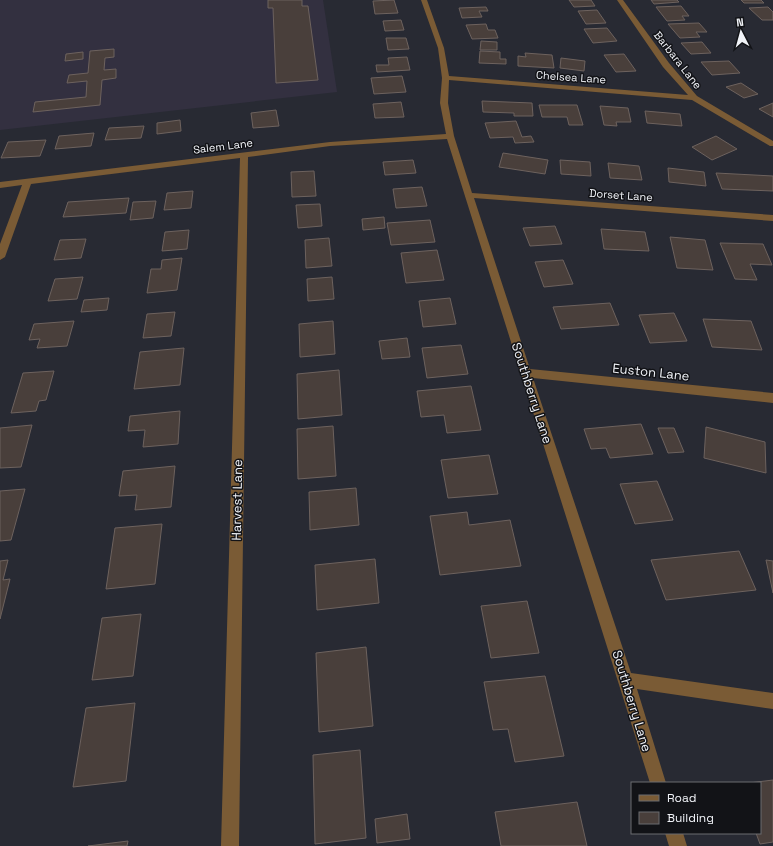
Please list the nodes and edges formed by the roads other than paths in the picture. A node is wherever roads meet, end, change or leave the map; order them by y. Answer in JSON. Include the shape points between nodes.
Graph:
{"nodes":[{"id":1,"x":424,"y":0,"type":"edge"},
{"id":2,"x":620,"y":0,"type":"edge"},
{"id":3,"x":446,"y":78,"type":"junction"},
{"id":4,"x":694,"y":98,"type":"junction"},
{"id":5,"x":450,"y":136,"type":"junction"},
{"id":6,"x":773,"y":144,"type":"edge"},
{"id":7,"x":244,"y":155,"type":"junction"},
{"id":8,"x":27,"y":182,"type":"junction"},
{"id":9,"x":0,"y":185,"type":"edge"},
{"id":10,"x":468,"y":195,"type":"junction"},
{"id":11,"x":773,"y":218,"type":"edge"},
{"id":12,"x":0,"y":257,"type":"edge"},
{"id":13,"x":526,"y":374,"type":"junction"},
{"id":14,"x":773,"y":398,"type":"edge"},
{"id":15,"x":626,"y":680,"type":"junction"},
{"id":16,"x":773,"y":700,"type":"edge"},
{"id":17,"x":658,"y":782,"type":"edge"},
{"id":18,"x":674,"y":834,"type":"edge"},
{"id":19,"x":230,"y":846,"type":"edge"},
{"id":20,"x":678,"y":846,"type":"edge"}],
"edges":[{"from":1,"to":3,"type":"street","name":"Southberry Lane","via":[[441,48]]},
{"from":2,"to":4,"type":"street","name":"Barbara Lane","via":[[666,65]]},
{"from":3,"to":4,"type":"street","name":"Chelsea Lane"},
{"from":3,"to":5,"type":"street","name":"Southberry Lane","via":[[444,103]]},
{"from":4,"to":6,"type":"street","name":"Barbara Lane"},
{"from":5,"to":7,"type":"street","name":"Salem Lane","via":[[330,144]]},
{"from":5,"to":10,"type":"street","name":"Southberry Lane"},
{"from":7,"to":8,"type":"street","name":"Salem Lane"},
{"from":7,"to":19,"type":"street","name":"Harvest Lane"},
{"from":8,"to":9,"type":"street","name":"Salem Lane"},
{"from":8,"to":12,"type":"street"},
{"from":10,"to":11,"type":"street","name":"Dorset Lane"},
{"from":10,"to":13,"type":"street","name":"Southberry Lane"},
{"from":13,"to":14,"type":"street","name":"Euston Lane"},
{"from":13,"to":15,"type":"street","name":"Southberry Lane"},
{"from":15,"to":16,"type":"street"},
{"from":15,"to":17,"type":"street","name":"Southberry Lane"},
{"from":18,"to":20,"type":"street"}]}
